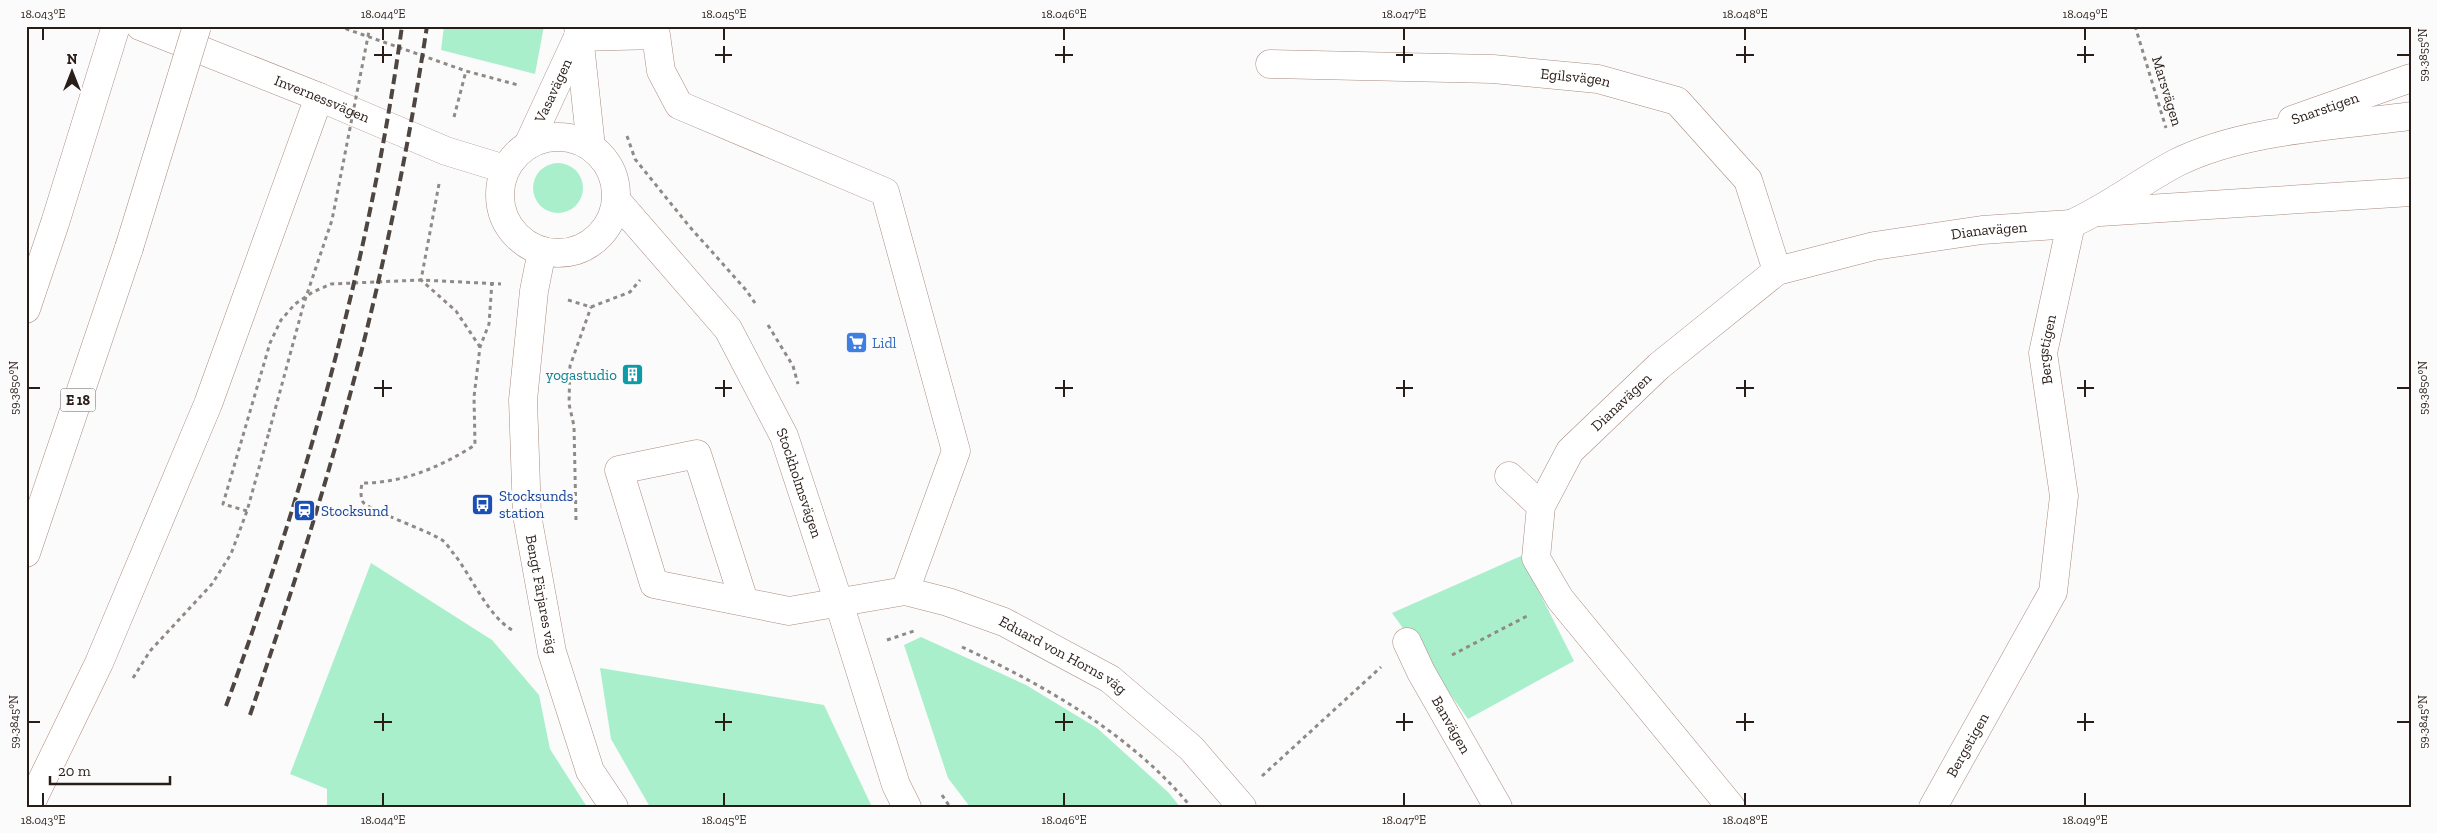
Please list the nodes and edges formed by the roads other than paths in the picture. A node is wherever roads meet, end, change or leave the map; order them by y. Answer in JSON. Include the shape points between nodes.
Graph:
{"nodes":[{"id":1,"x":116,"y":26,"type":"edge"},
{"id":2,"x":140,"y":26,"type":"edge"},
{"id":3,"x":197,"y":26,"type":"edge"},
{"id":4,"x":578,"y":31,"type":"edge"},
{"id":5,"x":1270,"y":64,"type":"dead end"},
{"id":6,"x":2411,"y":78,"type":"edge"},
{"id":7,"x":318,"y":97,"type":"junction"},
{"id":8,"x":2411,"y":116,"type":"edge"},
{"id":9,"x":2239,"y":139,"type":"junction"},
{"id":10,"x":528,"y":145,"type":"junction"},
{"id":11,"x":591,"y":148,"type":"junction"},
{"id":12,"x":505,"y":170,"type":"junction"},
{"id":13,"x":2411,"y":192,"type":"edge"},
{"id":14,"x":616,"y":200,"type":"junction"},
{"id":15,"x":2098,"y":212,"type":"junction"},
{"id":16,"x":2071,"y":224,"type":"junction"},
{"id":17,"x":542,"y":251,"type":"junction"},
{"id":18,"x":1777,"y":271,"type":"junction"},
{"id":19,"x":26,"y":308,"type":"edge"},
{"id":20,"x":1509,"y":476,"type":"dead end"},
{"id":21,"x":1541,"y":506,"type":"junction"},
{"id":22,"x":26,"y":553,"type":"edge"},
{"id":23,"x":905,"y":591,"type":"junction"},
{"id":24,"x":744,"y":601,"type":"junction"},
{"id":25,"x":839,"y":602,"type":"junction"},
{"id":26,"x":1406,"y":642,"type":"dead end"},
{"id":27,"x":1239,"y":803,"type":"edge"},
{"id":28,"x":29,"y":807,"type":"edge"},
{"id":29,"x":614,"y":807,"type":"edge"},
{"id":30,"x":907,"y":807,"type":"edge"},
{"id":31,"x":1498,"y":807,"type":"edge"},
{"id":32,"x":1731,"y":807,"type":"edge"},
{"id":33,"x":1933,"y":807,"type":"edge"}],
"edges":[{"from":1,"to":19,"type":"main road"},
{"from":2,"to":7,"type":"main road","name":"Invernessvägen"},
{"from":3,"to":22,"type":"main road","number":"E 18","bridge":true,"via":[[129,248]]},
{"from":4,"to":10,"type":"main road","name":"Vasavägen"},
{"from":4,"to":11,"type":"main road","name":"Vasavägen"},
{"from":4,"to":23,"type":"main road","via":[[656,35],[661,71],[679,105],[885,192],[956,451]]},
{"from":5,"to":18,"type":"main road","name":"Egilsvägen","via":[[1493,69],[1598,79],[1677,101],[1748,180]]},
{"from":6,"to":9,"type":"main road","name":"Snarstigen"},
{"from":7,"to":12,"type":"main road","name":"Invernessvägen","via":[[446,152]]},
{"from":7,"to":28,"type":"main road","via":[[208,404],[99,663]]},
{"from":8,"to":9,"type":"main road"},
{"from":9,"to":15,"type":"main road","via":[[2177,163]]},
{"from":10,"to":11,"type":"main road","via":[[547,138],[567,137]]},
{"from":10,"to":12,"type":"main road"},
{"from":11,"to":14,"type":"main road","via":[[606,162],[614,180]]},
{"from":12,"to":17,"type":"main road","via":[[500,189],[501,209],[509,228],[523,242]]},
{"from":13,"to":15,"type":"main road"},
{"from":14,"to":17,"type":"main road","via":[[602,232],[587,246],[568,252]]},
{"from":14,"to":25,"type":"main road","name":"Stockholmsvägen","via":[[728,329],[784,436]]},
{"from":15,"to":16,"type":"main road"},
{"from":16,"to":18,"type":"main road","name":"Dianavägen","via":[[1982,230],[1874,246]]},
{"from":16,"to":33,"type":"main road","name":"Bergstigen","via":[[2043,353],[2064,496],[2053,592]]},
{"from":17,"to":29,"type":"main road","name":"Bengt Färjares väg","via":[[534,291],[523,400],[527,515],[552,652],[590,771]]},
{"from":18,"to":21,"type":"main road","name":"Dianavägen","via":[[1660,366],[1570,451]]},
{"from":20,"to":21,"type":"main road"},
{"from":21,"to":32,"type":"main road","name":"Dianavägen","via":[[1536,558],[1560,598]]},
{"from":23,"to":25,"type":"main road","name":"Eduard von Horns väg"},
{"from":23,"to":27,"type":"main road","name":"Eduard von Horns väg","via":[[1004,622],[1110,679],[1191,748]]},
{"from":24,"to":24,"type":"main road","name":"Eduard von Horns väg","via":[[697,454],[619,470],[654,584]]},
{"from":24,"to":25,"type":"main road","name":"Eduard von Horns väg","via":[[789,610]]},
{"from":25,"to":30,"type":"main road","name":"Stockholmsvägen","via":[[896,785]]},
{"from":26,"to":31,"type":"main road","name":"Banvägen"}]}
